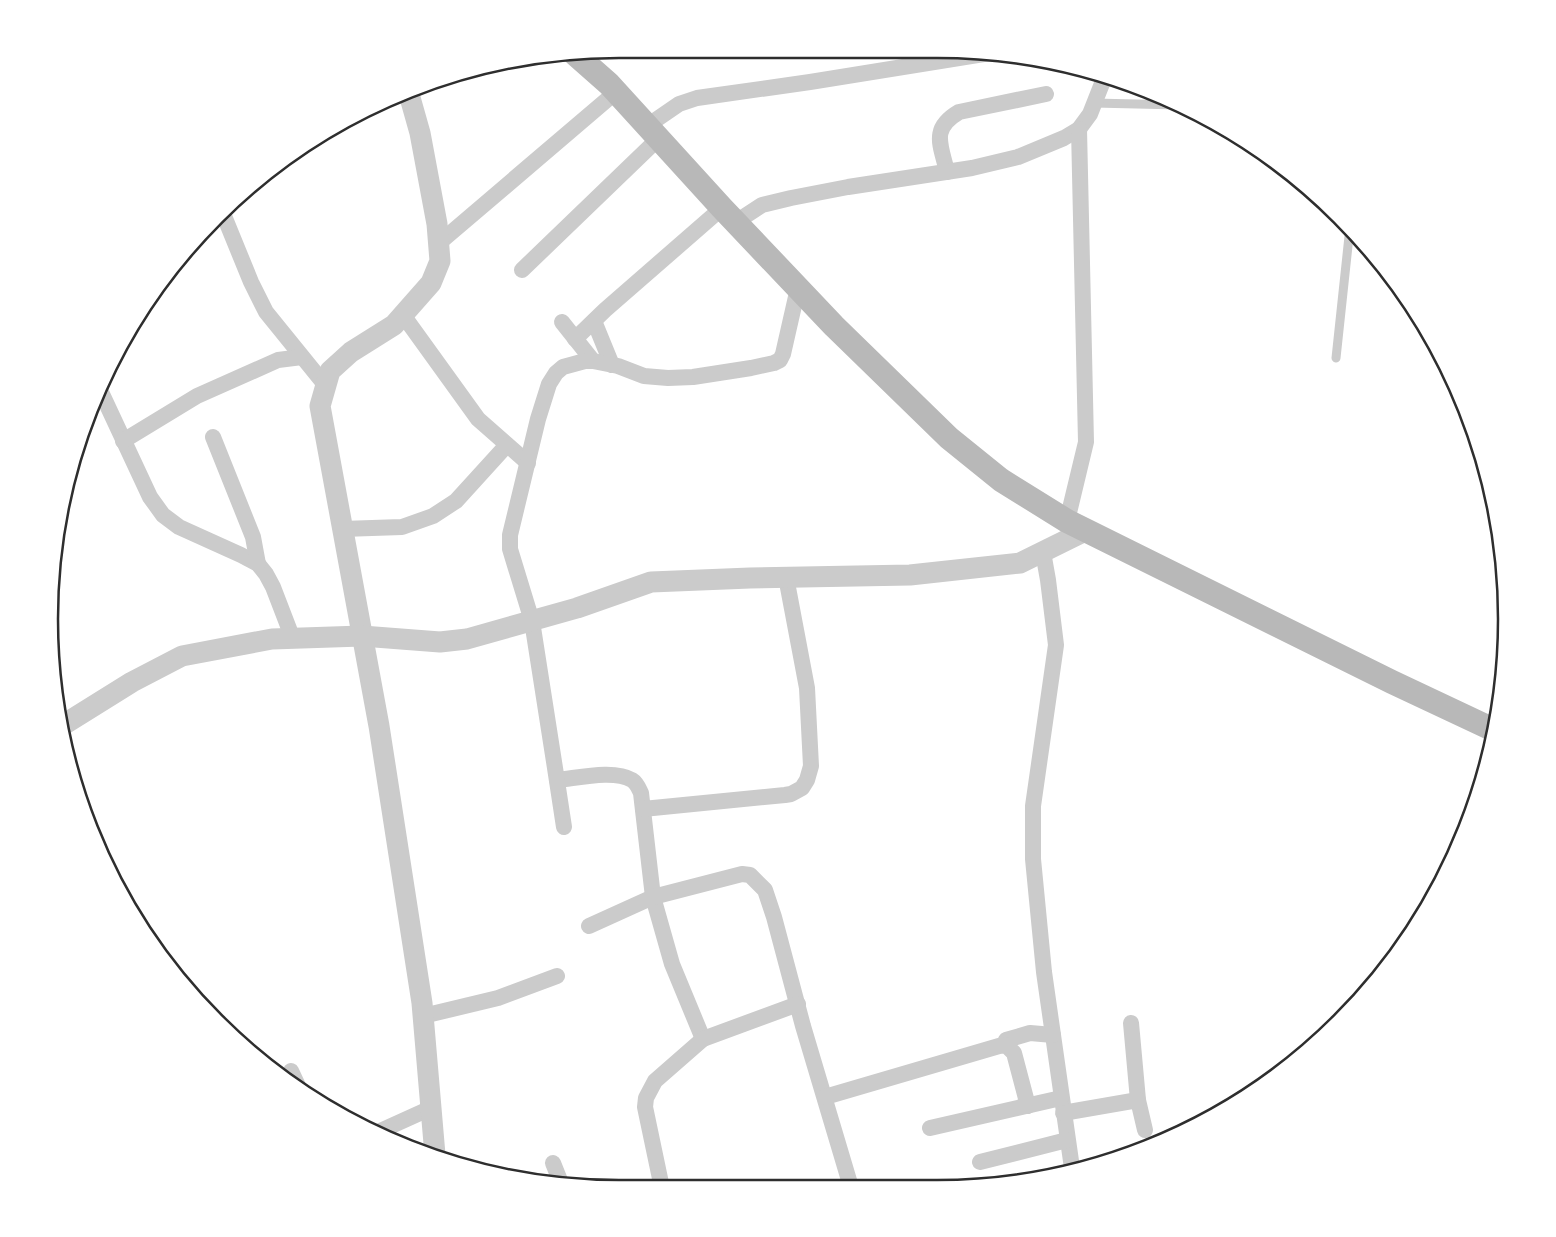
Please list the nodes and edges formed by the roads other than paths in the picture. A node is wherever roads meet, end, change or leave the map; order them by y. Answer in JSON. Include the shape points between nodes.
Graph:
{"nodes":[{"id":1,"x":956,"y":58,"type":"edge"},
{"id":2,"x":586,"y":59,"type":"edge"},
{"id":3,"x":1102,"y":83,"type":"edge"},
{"id":4,"x":616,"y":92,"type":"junction"},
{"id":5,"x":1046,"y":94,"type":"dead end"},
{"id":6,"x":410,"y":98,"type":"edge"},
{"id":7,"x":1094,"y":103,"type":"junction"},
{"id":8,"x":1162,"y":105,"type":"edge"},
{"id":9,"x":1079,"y":129,"type":"junction"},
{"id":10,"x":653,"y":132,"type":"junction"},
{"id":11,"x":947,"y":172,"type":"junction"},
{"id":12,"x":729,"y":215,"type":"junction"},
{"id":13,"x":225,"y":219,"type":"edge"},
{"id":14,"x":1349,"y":238,"type":"edge"},
{"id":15,"x":439,"y":243,"type":"junction"},
{"id":16,"x":522,"y":270,"type":"dead end"},
{"id":17,"x":798,"y":288,"type":"junction"},
{"id":18,"x":403,"y":315,"type":"junction"},
{"id":19,"x":594,"y":321,"type":"junction"},
{"id":20,"x":562,"y":322,"type":"dead end"},
{"id":21,"x":575,"y":339,"type":"junction"},
{"id":22,"x":302,"y":357,"type":"junction"},
{"id":23,"x":1336,"y":358,"type":"dead end"},
{"id":24,"x":593,"y":361,"type":"junction"},
{"id":25,"x":612,"y":365,"type":"junction"},
{"id":26,"x":326,"y":386,"type":"junction"},
{"id":27,"x":103,"y":397,"type":"edge"},
{"id":28,"x":213,"y":437,"type":"dead end"},
{"id":29,"x":123,"y":441,"type":"junction"},
{"id":30,"x":507,"y":445,"type":"junction"},
{"id":31,"x":528,"y":464,"type":"junction"},
{"id":32,"x":1077,"y":525,"type":"junction"},
{"id":33,"x":342,"y":529,"type":"junction"},
{"id":34,"x":1043,"y":552,"type":"junction"},
{"id":35,"x":258,"y":564,"type":"junction"},
{"id":36,"x":786,"y":577,"type":"junction"},
{"id":37,"x":532,"y":621,"type":"junction"},
{"id":38,"x":362,"y":636,"type":"junction"},
{"id":39,"x":293,"y":639,"type":"junction"},
{"id":40,"x":67,"y":722,"type":"edge"},
{"id":41,"x":1488,"y":727,"type":"edge"},
{"id":42,"x":557,"y":780,"type":"junction"},
{"id":43,"x":643,"y":809,"type":"junction"},
{"id":44,"x":564,"y":827,"type":"dead end"},
{"id":45,"x":653,"y":897,"type":"junction"},
{"id":46,"x":589,"y":926,"type":"dead end"},
{"id":47,"x":557,"y":976,"type":"dead end"},
{"id":48,"x":798,"y":1004,"type":"junction"},
{"id":49,"x":423,"y":1016,"type":"junction"},
{"id":50,"x":1131,"y":1023,"type":"dead end"},
{"id":51,"x":1053,"y":1035,"type":"junction"},
{"id":52,"x":703,"y":1039,"type":"junction"},
{"id":53,"x":1006,"y":1040,"type":"dead end"},
{"id":54,"x":291,"y":1071,"type":"dead end"},
{"id":55,"x":293,"y":1075,"type":"edge"},
{"id":56,"x":824,"y":1097,"type":"junction"},
{"id":57,"x":1138,"y":1100,"type":"junction"},
{"id":58,"x":1062,"y":1105,"type":"junction"},
{"id":59,"x":1028,"y":1106,"type":"junction"},
{"id":60,"x":431,"y":1108,"type":"junction"},
{"id":61,"x":930,"y":1128,"type":"dead end"},
{"id":62,"x":385,"y":1129,"type":"edge"},
{"id":63,"x":1145,"y":1130,"type":"dead end"},
{"id":64,"x":1067,"y":1140,"type":"junction"},
{"id":65,"x":434,"y":1149,"type":"edge"},
{"id":66,"x":980,"y":1162,"type":"dead end"},
{"id":67,"x":553,"y":1163,"type":"dead end"},
{"id":68,"x":1071,"y":1163,"type":"edge"},
{"id":69,"x":558,"y":1176,"type":"edge"},
{"id":70,"x":660,"y":1180,"type":"edge"},
{"id":71,"x":849,"y":1180,"type":"edge"}],
"edges":[{"from":1,"to":10,"type":"street","via":[[697,98],[679,104]]},
{"from":2,"to":4,"type":"main road"},
{"from":3,"to":7,"type":"street"},
{"from":4,"to":10,"type":"main road"},
{"from":4,"to":15,"type":"street"},
{"from":5,"to":11,"type":"street","via":[[958,112],[948,118],[939,138]]},
{"from":6,"to":15,"type":"street","via":[[420,133]]},
{"from":7,"to":8,"type":"lane"},
{"from":7,"to":9,"type":"street"},
{"from":9,"to":11,"type":"street","via":[[1018,157]]},
{"from":9,"to":32,"type":"street","via":[[1086,442]]},
{"from":10,"to":12,"type":"main road"},
{"from":10,"to":16,"type":"street"},
{"from":11,"to":12,"type":"street","via":[[790,198]]},
{"from":12,"to":17,"type":"main road"},
{"from":12,"to":19,"type":"street"},
{"from":13,"to":22,"type":"street","via":[[250,282],[266,312]]},
{"from":14,"to":23,"type":"lane"},
{"from":15,"to":18,"type":"street","via":[[440,261],[431,283]]},
{"from":17,"to":25,"type":"street","via":[[783,354],[774,363],[668,378],[644,376]]},
{"from":17,"to":32,"type":"main road","via":[[949,438],[1001,480]]},
{"from":18,"to":26,"type":"street","via":[[330,371]]},
{"from":18,"to":30,"type":"street","via":[[478,419]]},
{"from":19,"to":21,"type":"street"},
{"from":19,"to":25,"type":"street"},
{"from":20,"to":21,"type":"street"},
{"from":21,"to":24,"type":"street"},
{"from":22,"to":26,"type":"street"},
{"from":22,"to":29,"type":"street","via":[[278,360],[197,396]]},
{"from":24,"to":25,"type":"street"},
{"from":24,"to":31,"type":"street","via":[[563,367],[549,384]]},
{"from":26,"to":33,"type":"street","via":[[320,406]]},
{"from":27,"to":29,"type":"street"},
{"from":28,"to":35,"type":"street","via":[[253,537]]},
{"from":29,"to":35,"type":"street","via":[[150,498],[163,516],[179,527]]},
{"from":30,"to":31,"type":"street"},
{"from":30,"to":33,"type":"street","via":[[456,501],[433,516],[402,527]]},
{"from":31,"to":37,"type":"street","via":[[510,535],[510,549]]},
{"from":32,"to":34,"type":"street"},
{"from":32,"to":41,"type":"main road"},
{"from":33,"to":38,"type":"street"},
{"from":34,"to":36,"type":"street","via":[[1020,563],[910,575]]},
{"from":34,"to":51,"type":"street","via":[[1056,645],[1034,798],[1033,860]]},
{"from":35,"to":39,"type":"street","via":[[270,580]]},
{"from":36,"to":37,"type":"street","via":[[651,582]]},
{"from":36,"to":43,"type":"street","via":[[807,688],[811,766],[807,780],[802,788],[791,794]]},
{"from":37,"to":38,"type":"street","via":[[468,639],[440,642]]},
{"from":37,"to":42,"type":"street"},
{"from":38,"to":39,"type":"street"},
{"from":38,"to":49,"type":"street","via":[[379,726]]},
{"from":39,"to":40,"type":"street","via":[[272,639],[182,656],[132,682]]},
{"from":42,"to":43,"type":"street","via":[[622,776],[638,786]]},
{"from":42,"to":44,"type":"street"},
{"from":43,"to":45,"type":"street"},
{"from":45,"to":46,"type":"street"},
{"from":45,"to":48,"type":"street","via":[[742,874],[750,875],[765,890]]},
{"from":45,"to":52,"type":"street","via":[[672,964]]},
{"from":47,"to":49,"type":"street","via":[[498,998]]},
{"from":48,"to":52,"type":"street"},
{"from":48,"to":56,"type":"street"},
{"from":49,"to":60,"type":"street"},
{"from":50,"to":57,"type":"street"},
{"from":51,"to":53,"type":"street","via":[[1030,1033]]},
{"from":51,"to":58,"type":"street"},
{"from":52,"to":70,"type":"street","via":[[655,1081],[646,1098],[645,1107]]},
{"from":54,"to":55,"type":"street"},
{"from":56,"to":59,"type":"street","via":[[1006,1045],[1014,1053]]},
{"from":56,"to":71,"type":"street"},
{"from":57,"to":58,"type":"street"},
{"from":57,"to":63,"type":"street"},
{"from":58,"to":59,"type":"street"},
{"from":58,"to":64,"type":"street"},
{"from":59,"to":61,"type":"street"},
{"from":60,"to":62,"type":"street"},
{"from":60,"to":65,"type":"street"},
{"from":64,"to":66,"type":"street"},
{"from":64,"to":68,"type":"street"},
{"from":67,"to":69,"type":"street"}]}
